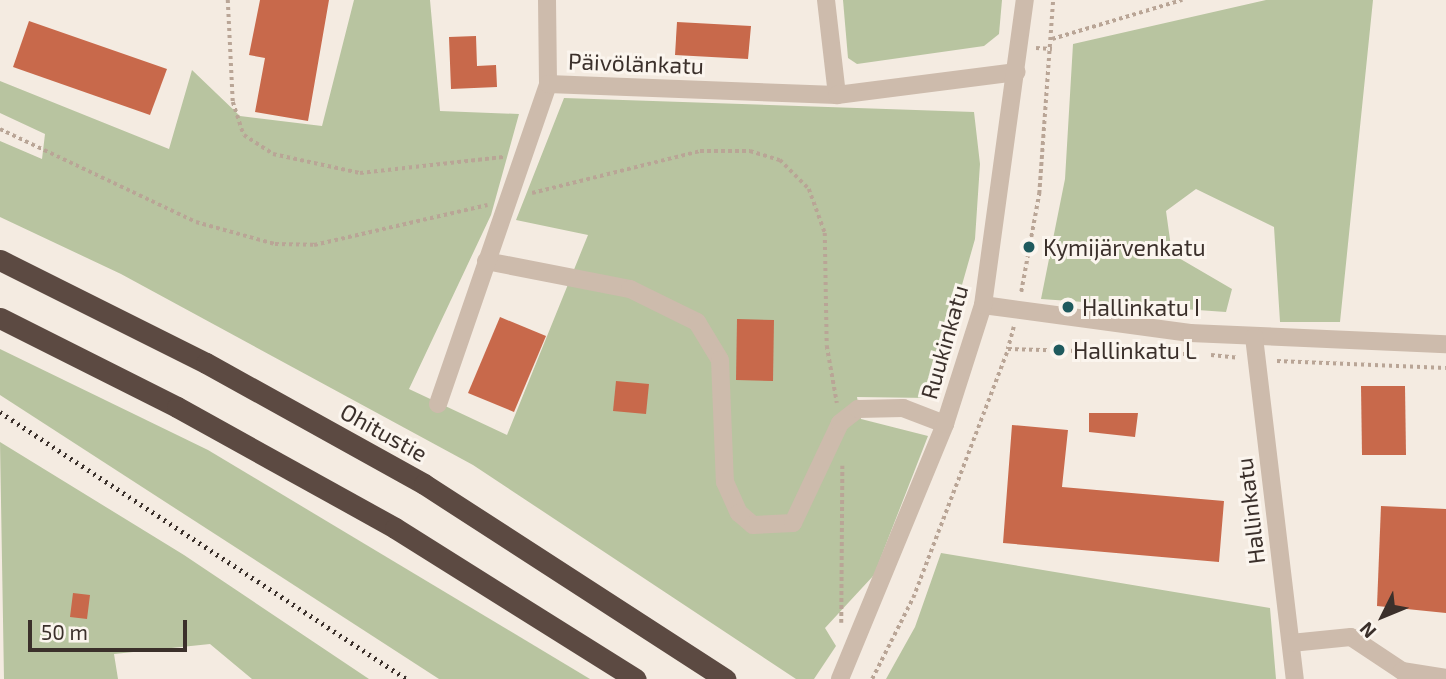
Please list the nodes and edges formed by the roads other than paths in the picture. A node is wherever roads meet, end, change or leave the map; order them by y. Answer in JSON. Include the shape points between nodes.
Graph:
{"nodes":[{"id":1,"x":547,"y":0,"type":"edge"},
{"id":2,"x":826,"y":0,"type":"edge"},
{"id":3,"x":1025,"y":0,"type":"edge"},
{"id":4,"x":1017,"y":72,"type":"junction"},
{"id":5,"x":548,"y":84,"type":"junction"},
{"id":6,"x":837,"y":95,"type":"junction"},
{"id":7,"x":0,"y":260,"type":"edge"},
{"id":8,"x":486,"y":261,"type":"junction"},
{"id":9,"x":983,"y":305,"type":"junction"},
{"id":10,"x":0,"y":318,"type":"edge"},
{"id":11,"x":1254,"y":337,"type":"junction"},
{"id":12,"x":1446,"y":344,"type":"edge"},
{"id":13,"x":438,"y":404,"type":"dead end"},
{"id":14,"x":945,"y":424,"type":"junction"},
{"id":15,"x":1291,"y":643,"type":"junction"},
{"id":16,"x":1446,"y":678,"type":"edge"},
{"id":17,"x":636,"y":679,"type":"edge"},
{"id":18,"x":726,"y":679,"type":"edge"},
{"id":19,"x":840,"y":679,"type":"edge"},
{"id":20,"x":1295,"y":679,"type":"edge"}],
"edges":[{"from":1,"to":5,"type":"street"},
{"from":2,"to":6,"type":"street"},
{"from":3,"to":4,"type":"street","name":"Ruukinkatu"},
{"from":4,"to":6,"type":"street","name":"Päivölänkatu"},
{"from":4,"to":9,"type":"street","name":"Ruukinkatu"},
{"from":5,"to":6,"type":"street","name":"Päivölänkatu"},
{"from":5,"to":8,"type":"street","name":"Päivölänkatu"},
{"from":7,"to":18,"type":"highway","name":"Ohitustie","via":[[206,363],[424,484]]},
{"from":8,"to":13,"type":"street","name":"Päivölänkatu"},
{"from":8,"to":14,"type":"street","via":[[630,289],[697,322],[720,360],[725,482],[739,513],[753,526],[793,523],[841,423],[875,404]]},
{"from":9,"to":11,"type":"street","via":[[1017,313]]},
{"from":9,"to":14,"type":"street","name":"Ruukinkatu"},
{"from":10,"to":17,"type":"highway","via":[[177,407],[395,528]]},
{"from":11,"to":12,"type":"street"},
{"from":11,"to":15,"type":"street","name":"Hallinkatu"},
{"from":14,"to":19,"type":"street","name":"Ruukinkatu"},
{"from":15,"to":16,"type":"street","via":[[1352,637],[1402,671]]},
{"from":15,"to":20,"type":"street","name":"Hallinkatu"}]}
